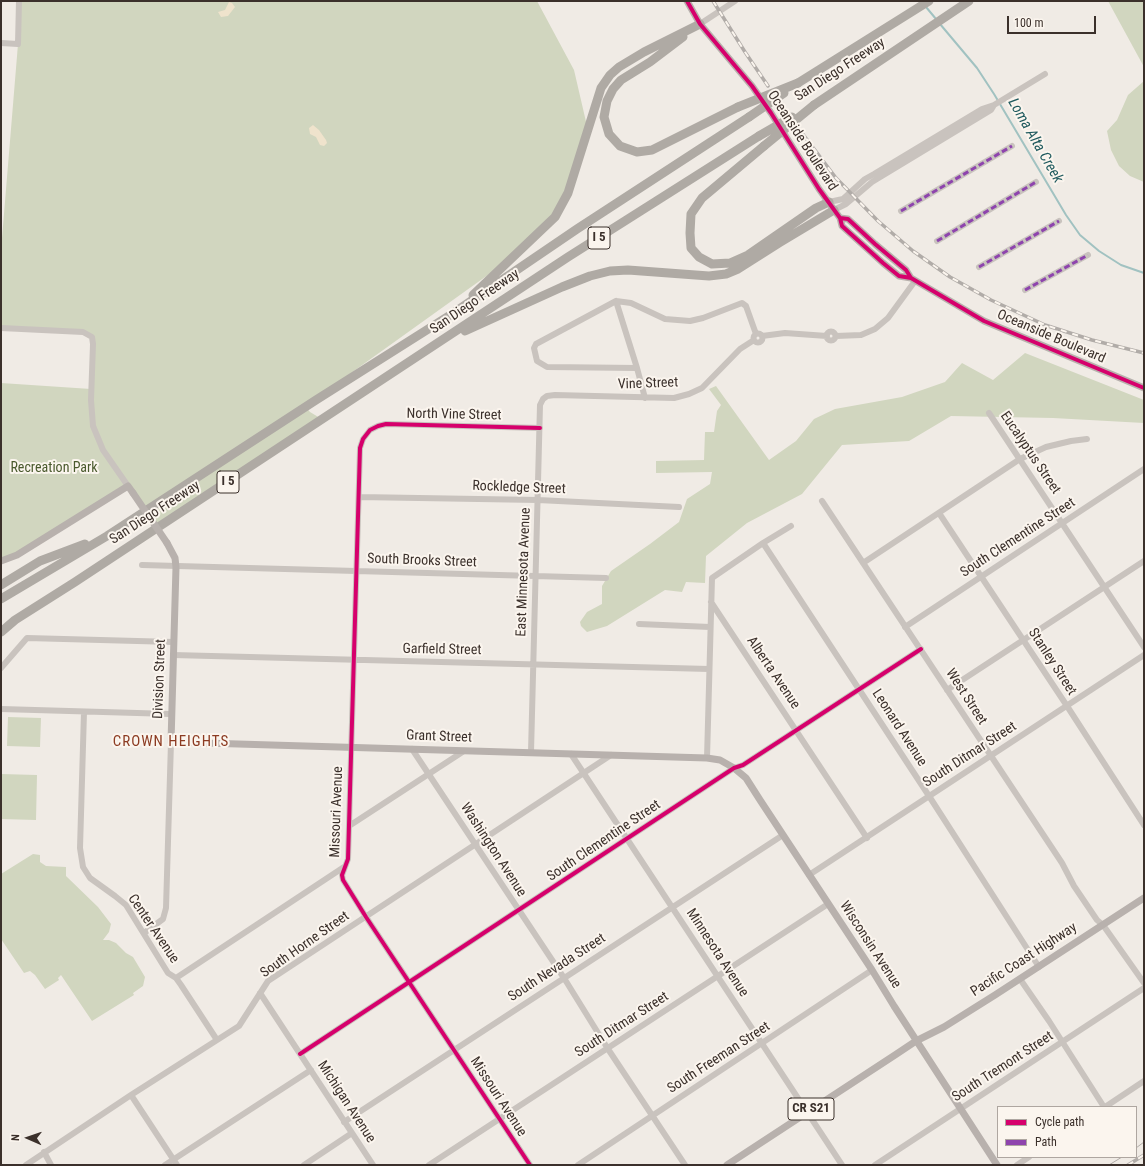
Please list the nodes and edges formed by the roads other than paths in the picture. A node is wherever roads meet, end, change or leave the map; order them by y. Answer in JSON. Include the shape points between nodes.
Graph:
{"nodes":[{"id":1,"x":19,"y":1,"type":"edge"},
{"id":2,"x":687,"y":1,"type":"edge"},
{"id":3,"x":735,"y":1,"type":"edge"},
{"id":4,"x":929,"y":1,"type":"edge"},
{"id":5,"x":969,"y":1,"type":"edge"},
{"id":6,"x":700,"y":24,"type":"junction"},
{"id":7,"x":1,"y":43,"type":"edge"},
{"id":8,"x":1045,"y":74,"type":"dead end"},
{"id":9,"x":798,"y":83,"type":"junction"},
{"id":10,"x":814,"y":105,"type":"junction"},
{"id":11,"x":1012,"y":146,"type":"dead end"},
{"id":12,"x":1036,"y":182,"type":"dead end"},
{"id":13,"x":832,"y":206,"type":"junction"},
{"id":14,"x":901,"y":211,"type":"dead end"},
{"id":15,"x":1059,"y":221,"type":"dead end"},
{"id":16,"x":937,"y":241,"type":"dead end"},
{"id":17,"x":1088,"y":255,"type":"dead end"},
{"id":18,"x":979,"y":267,"type":"dead end"},
{"id":19,"x":913,"y":279,"type":"junction"},
{"id":20,"x":1025,"y":290,"type":"dead end"},
{"id":21,"x":616,"y":301,"type":"junction"},
{"id":22,"x":452,"y":314,"type":"junction"},
{"id":23,"x":1,"y":328,"type":"edge"},
{"id":24,"x":757,"y":337,"type":"junction"},
{"id":25,"x":440,"y":342,"type":"junction"},
{"id":26,"x":637,"y":368,"type":"junction"},
{"id":27,"x":1144,"y":388,"type":"edge"},
{"id":28,"x":547,"y":396,"type":"joint"},
{"id":29,"x":645,"y":398,"type":"junction"},
{"id":30,"x":989,"y":413,"type":"dead end"},
{"id":31,"x":540,"y":428,"type":"junction"},
{"id":32,"x":370,"y":430,"type":"joint"},
{"id":33,"x":1087,"y":439,"type":"dead end"},
{"id":34,"x":1020,"y":459,"type":"junction"},
{"id":35,"x":1143,"y":471,"type":"edge"},
{"id":36,"x":128,"y":486,"type":"junction"},
{"id":37,"x":359,"y":497,"type":"junction"},
{"id":38,"x":538,"y":500,"type":"junction"},
{"id":39,"x":822,"y":502,"type":"dead end"},
{"id":40,"x":679,"y":507,"type":"dead end"},
{"id":41,"x":939,"y":513,"type":"junction"},
{"id":42,"x":1062,"y":523,"type":"junction"},
{"id":43,"x":791,"y":526,"type":"dead end"},
{"id":44,"x":106,"y":536,"type":"junction"},
{"id":45,"x":762,"y":543,"type":"junction"},
{"id":46,"x":1,"y":561,"type":"edge"},
{"id":47,"x":1144,"y":561,"type":"edge"},
{"id":48,"x":863,"y":563,"type":"junction"},
{"id":49,"x":142,"y":565,"type":"dead end"},
{"id":50,"x":176,"y":567,"type":"junction"},
{"id":51,"x":356,"y":572,"type":"junction"},
{"id":52,"x":981,"y":576,"type":"junction"},
{"id":53,"x":536,"y":577,"type":"junction"},
{"id":54,"x":606,"y":578,"type":"dead end"},
{"id":55,"x":1,"y":585,"type":"edge"},
{"id":56,"x":1104,"y":587,"type":"junction"},
{"id":57,"x":1,"y":599,"type":"edge"},
{"id":58,"x":711,"y":602,"type":"junction"},
{"id":59,"x":639,"y":624,"type":"dead end"},
{"id":60,"x":710,"y":627,"type":"junction"},
{"id":61,"x":905,"y":627,"type":"junction"},
{"id":62,"x":1,"y":632,"type":"edge"},
{"id":63,"x":1024,"y":640,"type":"junction"},
{"id":64,"x":174,"y":642,"type":"junction"},
{"id":65,"x":1144,"y":647,"type":"edge"},
{"id":66,"x":921,"y":649,"type":"junction"},
{"id":67,"x":173,"y":655,"type":"junction"},
{"id":68,"x":1144,"y":655,"type":"edge"},
{"id":69,"x":354,"y":659,"type":"junction"},
{"id":70,"x":534,"y":664,"type":"junction"},
{"id":71,"x":1,"y":668,"type":"edge"},
{"id":72,"x":709,"y":669,"type":"junction"},
{"id":73,"x":859,"y":690,"type":"junction"},
{"id":74,"x":948,"y":690,"type":"junction"},
{"id":75,"x":1067,"y":706,"type":"junction"},
{"id":76,"x":1,"y":709,"type":"edge"},
{"id":77,"x":84,"y":712,"type":"junction"},
{"id":78,"x":171,"y":714,"type":"junction"},
{"id":79,"x":796,"y":730,"type":"junction"},
{"id":80,"x":171,"y":742,"type":"junction"},
{"id":81,"x":351,"y":747,"type":"junction"},
{"id":82,"x":412,"y":749,"type":"junction"},
{"id":83,"x":464,"y":751,"type":"junction"},
{"id":84,"x":531,"y":752,"type":"junction"},
{"id":85,"x":571,"y":754,"type":"junction"},
{"id":86,"x":610,"y":755,"type":"junction"},
{"id":87,"x":991,"y":756,"type":"junction"},
{"id":88,"x":707,"y":758,"type":"junction"},
{"id":89,"x":734,"y":768,"type":"junction"},
{"id":90,"x":584,"y":772,"type":"junction"},
{"id":91,"x":429,"y":774,"type":"junction"},
{"id":92,"x":929,"y":796,"type":"junction"},
{"id":93,"x":1144,"y":825,"type":"edge"},
{"id":94,"x":349,"y":826,"type":"junction"},
{"id":95,"x":783,"y":835,"type":"junction"},
{"id":96,"x":627,"y":838,"type":"junction"},
{"id":97,"x":867,"y":838,"type":"junction"},
{"id":98,"x":475,"y":844,"type":"junction"},
{"id":99,"x":346,"y":866,"type":"junction"},
{"id":100,"x":809,"y":875,"type":"junction"},
{"id":101,"x":1144,"y":898,"type":"edge"},
{"id":102,"x":828,"y":904,"type":"junction"},
{"id":103,"x":672,"y":907,"type":"junction"},
{"id":104,"x":519,"y":910,"type":"junction"},
{"id":105,"x":366,"y":917,"type":"junction"},
{"id":106,"x":1103,"y":925,"type":"junction"},
{"id":107,"x":144,"y":933,"type":"junction"},
{"id":108,"x":1039,"y":967,"type":"junction"},
{"id":109,"x":872,"y":970,"type":"junction"},
{"id":110,"x":718,"y":976,"type":"junction"},
{"id":111,"x":176,"y":978,"type":"junction"},
{"id":112,"x":564,"y":978,"type":"junction"},
{"id":113,"x":1020,"y":979,"type":"junction"},
{"id":114,"x":409,"y":983,"type":"junction"},
{"id":115,"x":1144,"y":983,"type":"edge"},
{"id":116,"x":1144,"y":988,"type":"edge"},
{"id":117,"x":260,"y":993,"type":"junction"},
{"id":118,"x":217,"y":1040,"type":"junction"},
{"id":119,"x":916,"y":1041,"type":"junction"},
{"id":120,"x":1062,"y":1042,"type":"junction"},
{"id":121,"x":762,"y":1044,"type":"junction"},
{"id":122,"x":608,"y":1049,"type":"junction"},
{"id":123,"x":454,"y":1050,"type":"junction"},
{"id":124,"x":300,"y":1054,"type":"junction"},
{"id":125,"x":311,"y":1070,"type":"junction"},
{"id":126,"x":1144,"y":1081,"type":"edge"},
{"id":127,"x":131,"y":1095,"type":"junction"},
{"id":128,"x":1103,"y":1106,"type":"edge"},
{"id":129,"x":1106,"y":1106,"type":"edge"},
{"id":130,"x":961,"y":1109,"type":"junction"},
{"id":131,"x":807,"y":1111,"type":"junction"},
{"id":132,"x":653,"y":1116,"type":"junction"},
{"id":133,"x":499,"y":1119,"type":"junction"},
{"id":134,"x":344,"y":1122,"type":"junction"},
{"id":135,"x":352,"y":1133,"type":"junction"},
{"id":136,"x":44,"y":1152,"type":"junction"},
{"id":137,"x":1028,"y":1158,"type":"edge"},
{"id":138,"x":175,"y":1162,"type":"edge"},
{"id":139,"x":26,"y":1165,"type":"edge"},
{"id":140,"x":51,"y":1165,"type":"edge"},
{"id":141,"x":165,"y":1165,"type":"edge"},
{"id":142,"x":304,"y":1165,"type":"edge"},
{"id":143,"x":373,"y":1165,"type":"edge"},
{"id":144,"x":429,"y":1165,"type":"edge"},
{"id":145,"x":530,"y":1165,"type":"edge"},
{"id":146,"x":578,"y":1165,"type":"edge"},
{"id":147,"x":685,"y":1165,"type":"edge"},
{"id":148,"x":727,"y":1165,"type":"edge"},
{"id":149,"x":842,"y":1165,"type":"edge"},
{"id":150,"x":875,"y":1165,"type":"edge"},
{"id":151,"x":997,"y":1165,"type":"edge"},
{"id":152,"x":1017,"y":1165,"type":"edge"}],
"edges":[{"from":1,"to":7,"type":"street","via":[[18,44]]},
{"from":2,"to":6,"type":"main road","name":"Oceanside Boulevard"},
{"from":3,"to":6,"type":"street"},
{"from":4,"to":9,"type":"highway","name":"San Diego Freeway","number":"I 5"},
{"from":5,"to":10,"type":"highway","name":"San Diego Freeway","number":"I 5"},
{"from":6,"to":9,"type":"highway","bridge":true,"via":[[650,62],[621,80],[613,89],[607,101],[604,117],[609,134],[620,146],[637,152],[652,150],[738,107]]},
{"from":6,"to":13,"type":"main road","name":"Oceanside Boulevard","via":[[752,86]]},
{"from":6,"to":22,"type":"highway","via":[[644,52],[610,75],[601,88],[568,193],[556,217]]},
{"from":8,"to":13,"type":"street","via":[[994,105],[982,109],[868,180]]},
{"from":9,"to":22,"type":"highway","name":"San Diego Freeway","number":"I 5","bridge":true},
{"from":10,"to":13,"type":"highway","bridge":true,"via":[[702,198],[691,214],[691,248],[699,257],[712,264],[730,264],[748,255],[816,208]]},
{"from":10,"to":25,"type":"highway","name":"San Diego Freeway","number":"I 5","bridge":true,"via":[[759,136],[574,253]]},
{"from":11,"to":14,"type":"street"},
{"from":12,"to":16,"type":"street"},
{"from":13,"to":19,"type":"main road","name":"Oceanside Boulevard","via":[[840,218],[848,219]]},
{"from":13,"to":25,"type":"highway","via":[[779,243],[726,274],[709,276],[610,271],[562,287]]},
{"from":15,"to":18,"type":"street"},
{"from":17,"to":20,"type":"street"},
{"from":19,"to":24,"type":"street","name":"Vine Street","via":[[888,318],[875,329],[861,334],[836,336],[831,331],[827,336],[785,333]]},
{"from":19,"to":27,"type":"main road","name":"Oceanside Boulevard","via":[[984,321]]},
{"from":21,"to":24,"type":"street","via":[[631,303],[665,319],[690,321],[742,303],[746,306]]},
{"from":21,"to":26,"type":"street"},
{"from":21,"to":26,"type":"street","via":[[536,344],[534,348],[537,361],[547,367]]},
{"from":22,"to":44,"type":"highway","name":"San Diego Freeway","number":"I 5"},
{"from":23,"to":36,"type":"street","via":[[83,332],[92,337],[94,344],[90,400],[93,426],[103,450]]},
{"from":24,"to":29,"type":"street","name":"Vine Street","via":[[740,349],[702,388],[674,398]]},
{"from":25,"to":62,"type":"highway","name":"San Diego Freeway","number":"I 5","via":[[15,620]]},
{"from":26,"to":29,"type":"street"},
{"from":28,"to":29,"type":"street","name":"Vine Street"},
{"from":28,"to":31,"type":"street","name":"East Minnesota Avenue","via":[[540,405]]},
{"from":30,"to":34,"type":"street","name":"Eucalyptus Street"},
{"from":31,"to":32,"type":"street","name":"North Vine Street","via":[[386,424]]},
{"from":31,"to":38,"type":"street","name":"East Minnesota Avenue"},
{"from":32,"to":37,"type":"street","name":"Missouri Avenue","via":[[360,448]]},
{"from":33,"to":34,"type":"street","via":[[1046,447]]},
{"from":34,"to":41,"type":"street"},
{"from":34,"to":42,"type":"street","name":"Eucalyptus Street"},
{"from":35,"to":42,"type":"street","name":"South Clementine Street"},
{"from":36,"to":46,"type":"main road","via":[[29,548]]},
{"from":36,"to":50,"type":"main road","name":"Division Street","bridge":true,"via":[[167,543],[175,558]]},
{"from":37,"to":38,"type":"street","name":"Rockledge Street"},
{"from":37,"to":51,"type":"street","name":"Missouri Avenue"},
{"from":38,"to":40,"type":"street","name":"Rockledge Street"},
{"from":38,"to":53,"type":"street","name":"East Minnesota Avenue"},
{"from":39,"to":48,"type":"street","name":"West Street"},
{"from":41,"to":48,"type":"street"},
{"from":41,"to":52,"type":"street","name":"Stanley Street"},
{"from":42,"to":52,"type":"street","name":"South Clementine Street"},
{"from":42,"to":56,"type":"street","name":"Eucalyptus Street"},
{"from":43,"to":45,"type":"street"},
{"from":44,"to":55,"type":"highway","via":[[40,561]]},
{"from":44,"to":57,"type":"highway","name":"San Diego Freeway","number":"I 5"},
{"from":45,"to":58,"type":"street","via":[[712,578]]},
{"from":45,"to":73,"type":"street","name":"Leonard Avenue"},
{"from":47,"to":56,"type":"street"},
{"from":48,"to":61,"type":"street","name":"West Street"},
{"from":49,"to":50,"type":"street","name":"South Brooks Street"},
{"from":50,"to":51,"type":"street","name":"South Brooks Street"},
{"from":50,"to":64,"type":"main road","name":"Division Street"},
{"from":51,"to":53,"type":"street","name":"South Brooks Street"},
{"from":51,"to":69,"type":"street","name":"Missouri Avenue"},
{"from":52,"to":61,"type":"street","name":"South Clementine Street"},
{"from":52,"to":63,"type":"street","name":"Stanley Street"},
{"from":53,"to":54,"type":"street","name":"South Brooks Street"},
{"from":53,"to":70,"type":"street","name":"East Minnesota Avenue"},
{"from":56,"to":63,"type":"street"},
{"from":56,"to":65,"type":"street","name":"Eucalyptus Street"},
{"from":58,"to":60,"type":"street"},
{"from":58,"to":79,"type":"street","name":"Alberta Avenue"},
{"from":59,"to":60,"type":"street"},
{"from":60,"to":72,"type":"street"},
{"from":61,"to":66,"type":"street","name":"West Street"},
{"from":63,"to":74,"type":"street"},
{"from":63,"to":75,"type":"street","name":"Stanley Street"},
{"from":64,"to":67,"type":"main road","name":"Division Street"},
{"from":64,"to":71,"type":"street","via":[[27,638]]},
{"from":66,"to":73,"type":"street","name":"South Clementine Street"},
{"from":66,"to":74,"type":"street","name":"West Street"},
{"from":67,"to":69,"type":"street","name":"Garfield Street"},
{"from":67,"to":78,"type":"main road","name":"Division Street"},
{"from":68,"to":75,"type":"street","name":"South Ditmar Street"},
{"from":69,"to":70,"type":"street","name":"Garfield Street"},
{"from":69,"to":81,"type":"street","name":"Missouri Avenue"},
{"from":70,"to":72,"type":"street","name":"Garfield Street"},
{"from":70,"to":84,"type":"street","name":"East Minnesota Avenue"},
{"from":72,"to":88,"type":"street"},
{"from":73,"to":79,"type":"street","name":"South Clementine Street"},
{"from":73,"to":92,"type":"street","name":"Leonard Avenue"},
{"from":74,"to":87,"type":"street","name":"West Street"},
{"from":75,"to":87,"type":"street","name":"South Ditmar Street"},
{"from":75,"to":93,"type":"street","name":"Stanley Street"},
{"from":76,"to":77,"type":"street"},
{"from":77,"to":78,"type":"street"},
{"from":77,"to":107,"type":"street","name":"Center Avenue","via":[[81,861],[90,878],[126,905]]},
{"from":78,"to":80,"type":"main road","name":"Division Street"},
{"from":79,"to":89,"type":"street","name":"South Clementine Street","via":[[743,765]]},
{"from":79,"to":97,"type":"street","name":"Alberta Avenue"},
{"from":80,"to":81,"type":"main road","name":"Grant Street"},
{"from":80,"to":107,"type":"street","name":"Division Street","via":[[166,908],[163,919]]},
{"from":81,"to":82,"type":"main road","name":"Grant Street"},
{"from":81,"to":94,"type":"street","name":"Missouri Avenue"},
{"from":82,"to":83,"type":"main road","name":"Grant Street"},
{"from":82,"to":91,"type":"street","name":"Washington Avenue"},
{"from":83,"to":84,"type":"main road","name":"Grant Street"},
{"from":83,"to":91,"type":"street"},
{"from":84,"to":85,"type":"main road","name":"Grant Street"},
{"from":85,"to":86,"type":"main road","name":"Grant Street"},
{"from":85,"to":90,"type":"street","name":"Minnesota Avenue"},
{"from":86,"to":88,"type":"main road","name":"Grant Street"},
{"from":86,"to":90,"type":"street","name":"South Horne Street"},
{"from":87,"to":92,"type":"street","name":"South Ditmar Street"},
{"from":87,"to":106,"type":"street","name":"West Street","via":[[1062,863],[1074,886]]},
{"from":88,"to":89,"type":"main road","name":"Wisconsin Avenue","via":[[720,760]]},
{"from":89,"to":95,"type":"main road","name":"Wisconsin Avenue","via":[[746,778]]},
{"from":89,"to":96,"type":"street","name":"South Clementine Street"},
{"from":90,"to":96,"type":"street","name":"Minnesota Avenue"},
{"from":90,"to":98,"type":"street","name":"South Horne Street"},
{"from":91,"to":94,"type":"street"},
{"from":91,"to":98,"type":"street","name":"Washington Avenue"},
{"from":92,"to":97,"type":"street","name":"South Ditmar Street"},
{"from":92,"to":108,"type":"street","name":"Leonard Avenue"},
{"from":94,"to":99,"type":"street","name":"Missouri Avenue"},
{"from":95,"to":100,"type":"main road","name":"Wisconsin Avenue"},
{"from":95,"to":103,"type":"street","name":"South Nevada Street"},
{"from":96,"to":103,"type":"street","name":"Minnesota Avenue"},
{"from":96,"to":104,"type":"street","name":"South Clementine Street"},
{"from":97,"to":100,"type":"street","name":"South Ditmar Street"},
{"from":98,"to":104,"type":"street","name":"Washington Avenue"},
{"from":98,"to":105,"type":"street","name":"South Horne Street"},
{"from":99,"to":105,"type":"street","name":"Missouri Avenue","via":[[342,875],[343,880]]},
{"from":99,"to":111,"type":"street"},
{"from":100,"to":102,"type":"main road","name":"Wisconsin Avenue"},
{"from":101,"to":106,"type":"main road","name":"Pacific Coast Highway","number":"CR S21"},
{"from":102,"to":109,"type":"main road","name":"Wisconsin Avenue"},
{"from":102,"to":110,"type":"street","name":"South Ditmar Street"},
{"from":103,"to":110,"type":"street","name":"Minnesota Avenue"},
{"from":103,"to":112,"type":"street","name":"South Nevada Street"},
{"from":104,"to":112,"type":"street","name":"Washington Avenue"},
{"from":104,"to":114,"type":"street","name":"South Clementine Street"},
{"from":105,"to":114,"type":"street","name":"Missouri Avenue"},
{"from":105,"to":117,"type":"street","name":"South Horne Street","via":[[268,981]]},
{"from":106,"to":108,"type":"main road","name":"Pacific Coast Highway","number":"CR S21"},
{"from":106,"to":115,"type":"street","name":"West Street"},
{"from":107,"to":111,"type":"street","name":"Center Avenue","via":[[168,973]]},
{"from":108,"to":113,"type":"main road","name":"Pacific Coast Highway","number":"CR S21"},
{"from":109,"to":119,"type":"main road","name":"Wisconsin Avenue"},
{"from":109,"to":121,"type":"street","name":"South Freeman Street"},
{"from":110,"to":121,"type":"street","name":"Minnesota Avenue"},
{"from":110,"to":122,"type":"street","name":"South Ditmar Street"},
{"from":111,"to":118,"type":"street","name":"Center Avenue"},
{"from":112,"to":122,"type":"street","name":"Washington Avenue"},
{"from":112,"to":123,"type":"street","name":"South Nevada Street"},
{"from":113,"to":119,"type":"main road","name":"Pacific Coast Highway","number":"CR S21","via":[[944,1027]]},
{"from":113,"to":120,"type":"street"},
{"from":114,"to":123,"type":"street","name":"Missouri Avenue"},
{"from":114,"to":124,"type":"street","name":"South Clementine Street"},
{"from":116,"to":120,"type":"street","name":"South Tremont Street"},
{"from":117,"to":118,"type":"street","name":"South Horne Street","via":[[239,1026]]},
{"from":117,"to":124,"type":"street","name":"Michigan Avenue"},
{"from":118,"to":127,"type":"street","name":"South Horne Street"},
{"from":119,"to":130,"type":"main road","name":"Wisconsin Avenue"},
{"from":119,"to":131,"type":"main road","number":"CR S21"},
{"from":120,"to":128,"type":"street"},
{"from":120,"to":130,"type":"street","name":"South Tremont Street"},
{"from":121,"to":131,"type":"street","name":"Minnesota Avenue"},
{"from":121,"to":132,"type":"street","name":"South Freeman Street"},
{"from":122,"to":132,"type":"street","name":"Washington Avenue"},
{"from":122,"to":133,"type":"street","name":"South Ditmar Street"},
{"from":123,"to":133,"type":"street","name":"Missouri Avenue"},
{"from":123,"to":134,"type":"street","name":"South Nevada Street"},
{"from":124,"to":125,"type":"street","name":"Michigan Avenue"},
{"from":125,"to":134,"type":"street","name":"Michigan Avenue"},
{"from":125,"to":138,"type":"street"},
{"from":126,"to":129,"type":"street"},
{"from":127,"to":136,"type":"street","name":"South Horne Street"},
{"from":127,"to":138,"type":"street"},
{"from":130,"to":150,"type":"street","name":"South Tremont Street"},
{"from":130,"to":151,"type":"main road","name":"Wisconsin Avenue"},
{"from":131,"to":148,"type":"main road","number":"CR S21"},
{"from":131,"to":149,"type":"street","name":"Minnesota Avenue"},
{"from":132,"to":146,"type":"street","name":"South Freeman Street"},
{"from":132,"to":147,"type":"street","name":"Washington Avenue"},
{"from":133,"to":144,"type":"street","name":"South Ditmar Street"},
{"from":133,"to":145,"type":"street","name":"Missouri Avenue"},
{"from":134,"to":135,"type":"street","name":"Michigan Avenue"},
{"from":135,"to":142,"type":"street"},
{"from":135,"to":143,"type":"street","name":"Michigan Avenue"},
{"from":136,"to":139,"type":"street","name":"South Horne Street"},
{"from":136,"to":140,"type":"street"},
{"from":137,"to":152,"type":"street"},
{"from":138,"to":141,"type":"street"}]}
